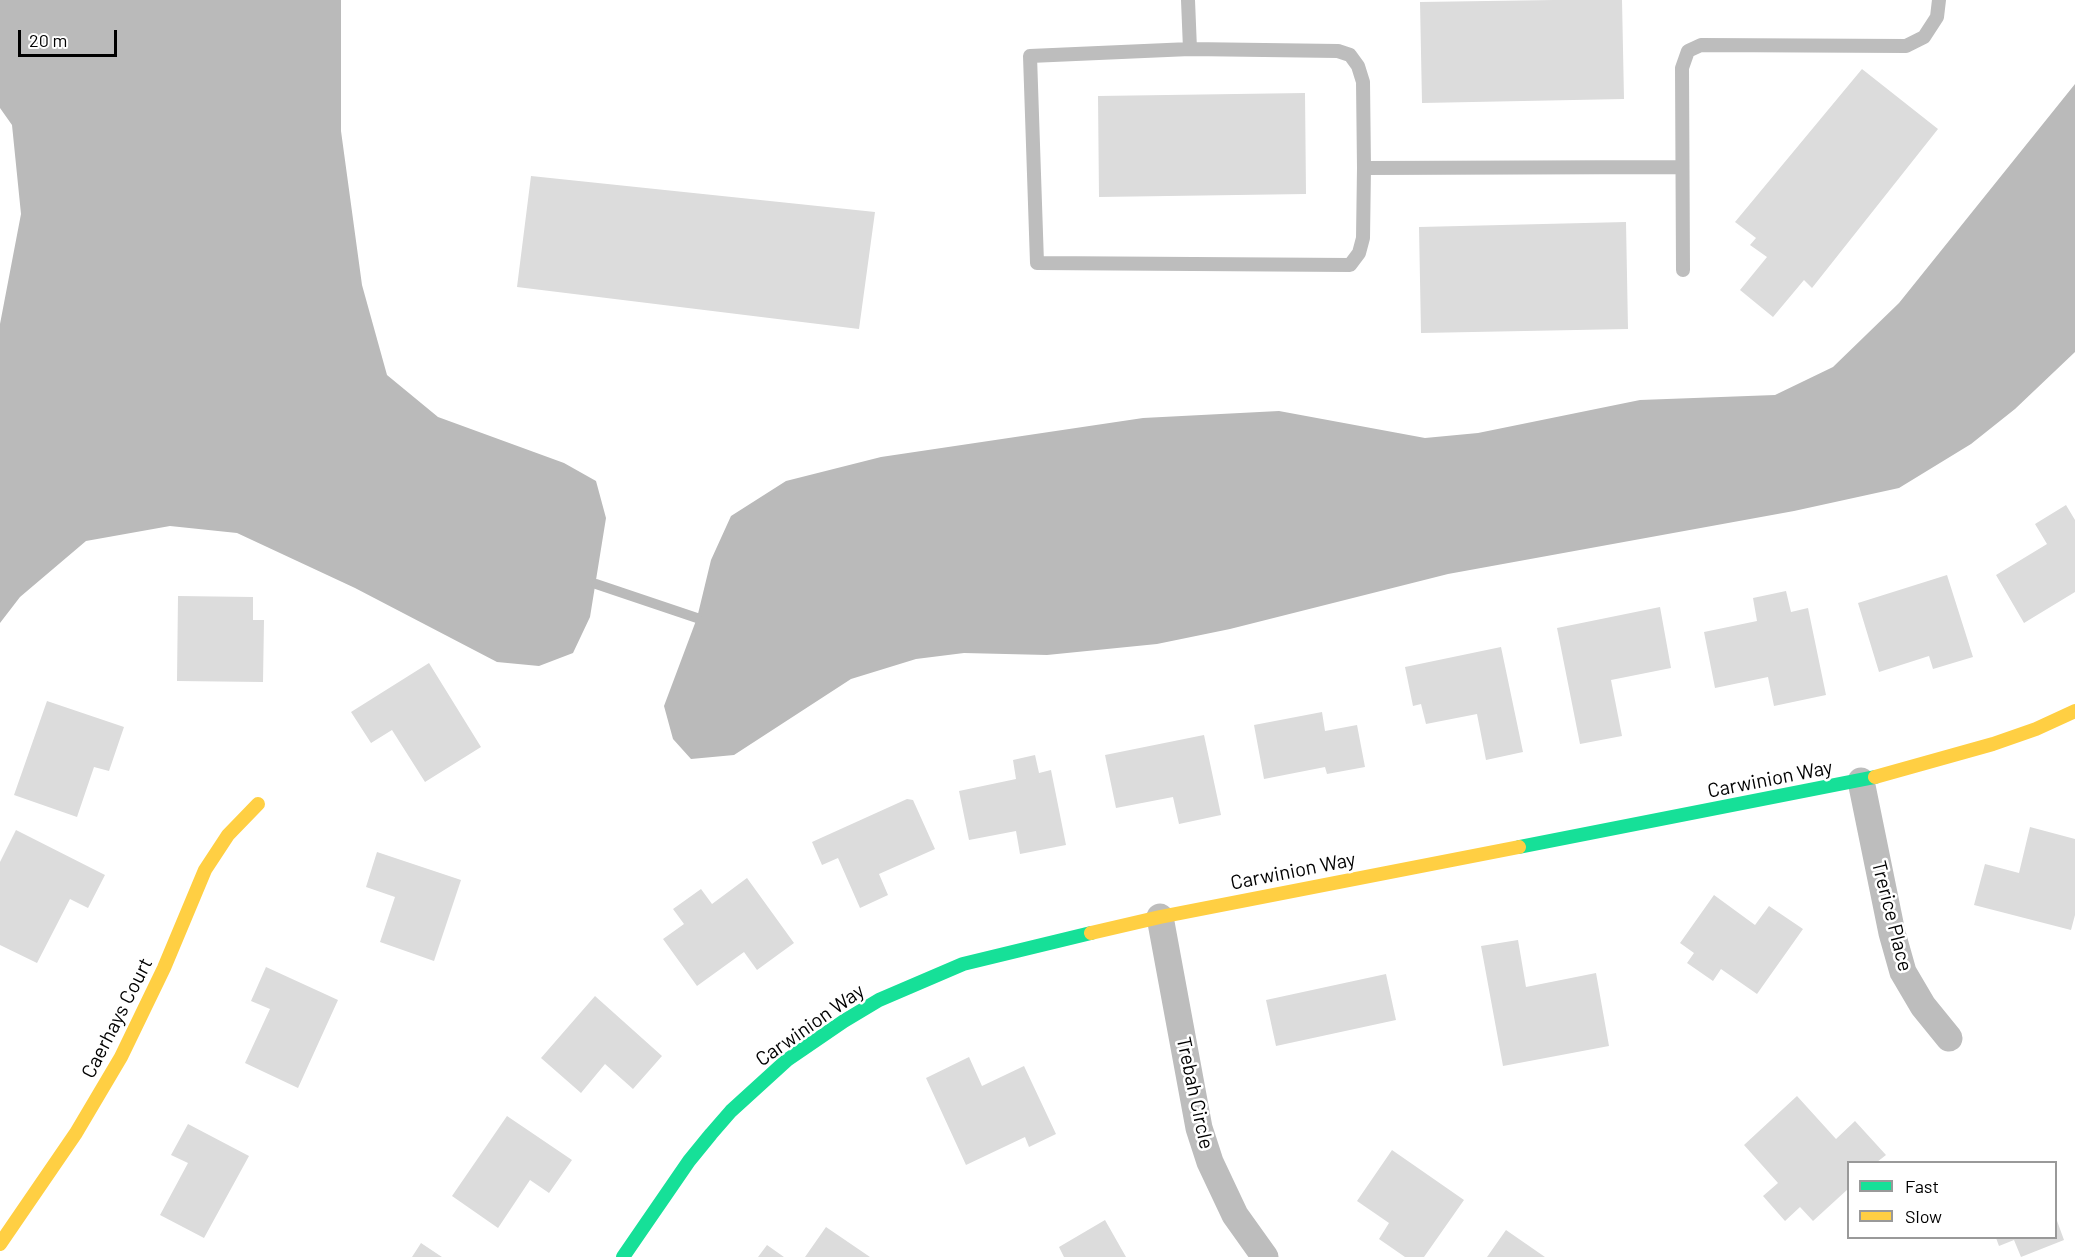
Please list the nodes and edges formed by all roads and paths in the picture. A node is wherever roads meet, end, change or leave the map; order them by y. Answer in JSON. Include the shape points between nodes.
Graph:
{"nodes":[{"id":1,"x":1188,"y":0,"type":"edge"},
{"id":2,"x":1938,"y":0,"type":"edge"},
{"id":3,"x":1190,"y":49,"type":"junction"},
{"id":4,"x":1682,"y":166,"type":"junction"},
{"id":5,"x":1364,"y":168,"type":"junction"},
{"id":6,"x":1683,"y":270,"type":"dead end"},
{"id":7,"x":2075,"y":711,"type":"edge"},
{"id":8,"x":1861,"y":781,"type":"junction"},
{"id":9,"x":258,"y":804,"type":"dead end"},
{"id":10,"x":1160,"y":917,"type":"junction"},
{"id":11,"x":1949,"y":1038,"type":"dead end"},
{"id":12,"x":0,"y":1244,"type":"edge"},
{"id":13,"x":622,"y":1257,"type":"edge"},
{"id":14,"x":1265,"y":1257,"type":"edge"}],
"edges":[{"from":1,"to":3,"type":"lane"},
{"from":2,"to":4,"type":"lane","via":[[1937,17],[1924,37],[1906,46],[1701,45],[1689,51],[1682,68]]},
{"from":3,"to":5,"type":"lane","via":[[1338,51],[1350,55],[1363,82]]},
{"from":3,"to":5,"type":"lane","via":[[1030,56],[1037,264],[1350,265],[1363,238]]},
{"from":4,"to":5,"type":"lane"},
{"from":4,"to":6,"type":"lane"},
{"from":7,"to":8,"type":"street","name":"Carwinion Way","via":[[1993,744]]},
{"from":8,"to":10,"type":"street","name":"Carwinion Way"},
{"from":8,"to":11,"type":"street","name":"Trerice Place","via":[[1892,933],[1904,972],[1923,1006]]},
{"from":9,"to":12,"type":"street","name":"Caerhays Court","via":[[228,836],[205,870],[165,968],[122,1057],[76,1133]]},
{"from":10,"to":13,"type":"street","name":"Carwinion Way","via":[[963,964],[879,1000],[844,1021],[787,1060],[731,1111],[689,1161]]},
{"from":10,"to":14,"type":"street","name":"Trebah Circle","via":[[1199,1128],[1235,1215]]}]}
